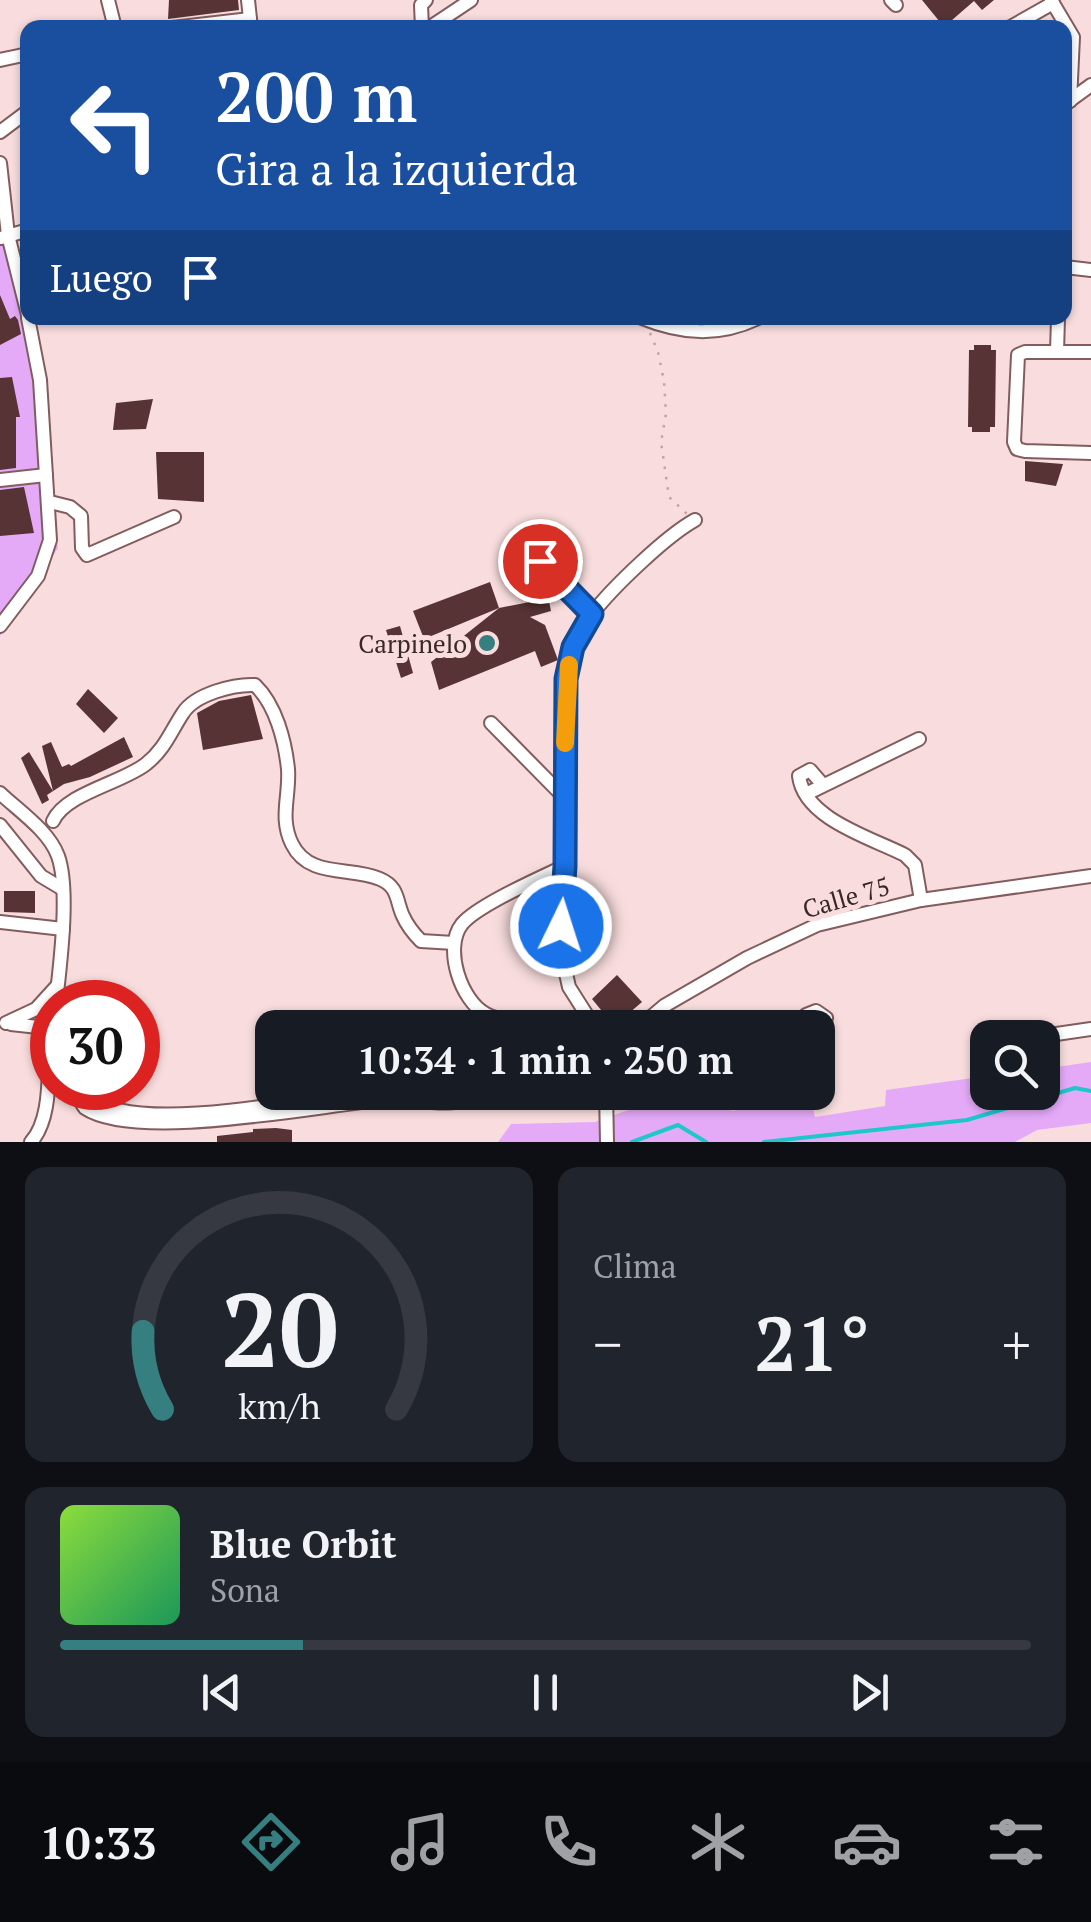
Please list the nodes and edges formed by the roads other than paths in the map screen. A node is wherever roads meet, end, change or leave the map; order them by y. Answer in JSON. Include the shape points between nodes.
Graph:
{"nodes":[{"id":1,"x":472,"y":0,"type":"edge"},
{"id":2,"x":1052,"y":2,"type":"edge"},
{"id":3,"x":438,"y":20,"type":"edge"},
{"id":4,"x":1023,"y":20,"type":"edge"},
{"id":5,"x":0,"y":164,"type":"edge"},
{"id":6,"x":4,"y":237,"type":"edge"},
{"id":7,"x":20,"y":290,"type":"edge"},
{"id":8,"x":30,"y":325,"type":"edge"},
{"id":9,"x":660,"y":325,"type":"edge"},
{"id":10,"x":739,"y":325,"type":"edge"},
{"id":11,"x":1058,"y":325,"type":"edge"},
{"id":12,"x":1058,"y":352,"type":"junction"},
{"id":13,"x":1091,"y":352,"type":"edge"},
{"id":14,"x":1091,"y":453,"type":"edge"},
{"id":15,"x":46,"y":475,"type":"junction"},
{"id":16,"x":0,"y":480,"type":"edge"},
{"id":17,"x":50,"y":502,"type":"junction"},
{"id":18,"x":174,"y":517,"type":"dead end"},
{"id":19,"x":694,"y":520,"type":"road end"},
{"id":20,"x":540,"y":561,"type":"dead end"},
{"id":21,"x":592,"y":614,"type":"junction"},
{"id":22,"x":0,"y":626,"type":"edge"},
{"id":23,"x":491,"y":723,"type":"dead end"},
{"id":24,"x":919,"y":740,"type":"dead end"},
{"id":25,"x":823,"y":785,"type":"junction"},
{"id":26,"x":0,"y":794,"type":"edge"},
{"id":27,"x":806,"y":794,"type":"junction"},
{"id":28,"x":564,"y":798,"type":"junction"},
{"id":29,"x":53,"y":821,"type":"dead end"},
{"id":30,"x":0,"y":825,"type":"edge"},
{"id":31,"x":565,"y":866,"type":"junction"},
{"id":32,"x":1091,"y":876,"type":"edge"},
{"id":33,"x":61,"y":888,"type":"junction"},
{"id":34,"x":922,"y":900,"type":"junction"},
{"id":35,"x":0,"y":922,"type":"edge"},
{"id":36,"x":62,"y":928,"type":"junction"},
{"id":37,"x":454,"y":943,"type":"junction"},
{"id":38,"x":58,"y":980,"type":"edge"},
{"id":39,"x":482,"y":1010,"type":"edge"},
{"id":40,"x":582,"y":1010,"type":"edge"},
{"id":41,"x":659,"y":1010,"type":"edge"},
{"id":42,"x":30,"y":1012,"type":"edge"},
{"id":43,"x":3,"y":1024,"type":"edge"},
{"id":44,"x":30,"y":1026,"type":"edge"},
{"id":45,"x":1091,"y":1029,"type":"edge"},
{"id":46,"x":1060,"y":1034,"type":"edge"},
{"id":47,"x":255,"y":1106,"type":"edge"},
{"id":48,"x":45,"y":1110,"type":"edge"},
{"id":49,"x":89,"y":1110,"type":"edge"},
{"id":50,"x":117,"y":1110,"type":"edge"},
{"id":51,"x":323,"y":1110,"type":"edge"},
{"id":52,"x":606,"y":1110,"type":"edge"},
{"id":53,"x":607,"y":1140,"type":"edge"},
{"id":54,"x":31,"y":1142,"type":"edge"}],
"edges":[{"from":1,"to":3,"type":"street"},
{"from":2,"to":4,"type":"street"},
{"from":5,"to":6,"type":"street"},
{"from":6,"to":7,"type":"street"},
{"from":8,"to":15,"type":"street"},
{"from":9,"to":10,"type":"street","via":[[706,333]]},
{"from":11,"to":12,"type":"street"},
{"from":12,"to":13,"type":"street"},
{"from":12,"to":14,"type":"street","via":[[1018,356],[1014,446]]},
{"from":15,"to":16,"type":"street"},
{"from":15,"to":17,"type":"street"},
{"from":17,"to":18,"type":"street","via":[[81,516],[87,555]]},
{"from":17,"to":22,"type":"street","via":[[47,557]]},
{"from":19,"to":21,"type":"street","via":[[672,533]]},
{"from":20,"to":21,"type":"street"},
{"from":21,"to":28,"type":"street","via":[[573,647],[566,679]]},
{"from":23,"to":28,"type":"street"},
{"from":24,"to":25,"type":"street"},
{"from":25,"to":27,"type":"street"},
{"from":25,"to":27,"type":"street","via":[[806,770],[798,780]]},
{"from":26,"to":33,"type":"street","via":[[51,844]]},
{"from":27,"to":34,"type":"street","via":[[825,816],[905,855],[915,866]]},
{"from":28,"to":31,"type":"street"},
{"from":29,"to":37,"type":"street","via":[[74,801],[146,764],[192,702],[255,685],[270,702],[282,742],[288,771],[284,824],[297,853],[320,870],[381,879],[392,886],[421,941]]},
{"from":30,"to":33,"type":"street","via":[[41,876]]},
{"from":31,"to":37,"type":"street","via":[[476,912]]},
{"from":31,"to":40,"type":"street","via":[[562,963]]},
{"from":32,"to":34,"type":"street","name":"Calle 75"},
{"from":33,"to":36,"type":"street"},
{"from":34,"to":41,"type":"street","name":"Calle 75","via":[[818,925]]},
{"from":35,"to":36,"type":"street"},
{"from":36,"to":38,"type":"street"},
{"from":37,"to":39,"type":"street","via":[[466,996]]},
{"from":42,"to":43,"type":"street"},
{"from":43,"to":44,"type":"street"},
{"from":45,"to":46,"type":"street"},
{"from":47,"to":50,"type":"street"},
{"from":48,"to":54,"type":"street"},
{"from":49,"to":51,"type":"street","via":[[115,1123],[178,1128]]},
{"from":52,"to":53,"type":"street"}]}
